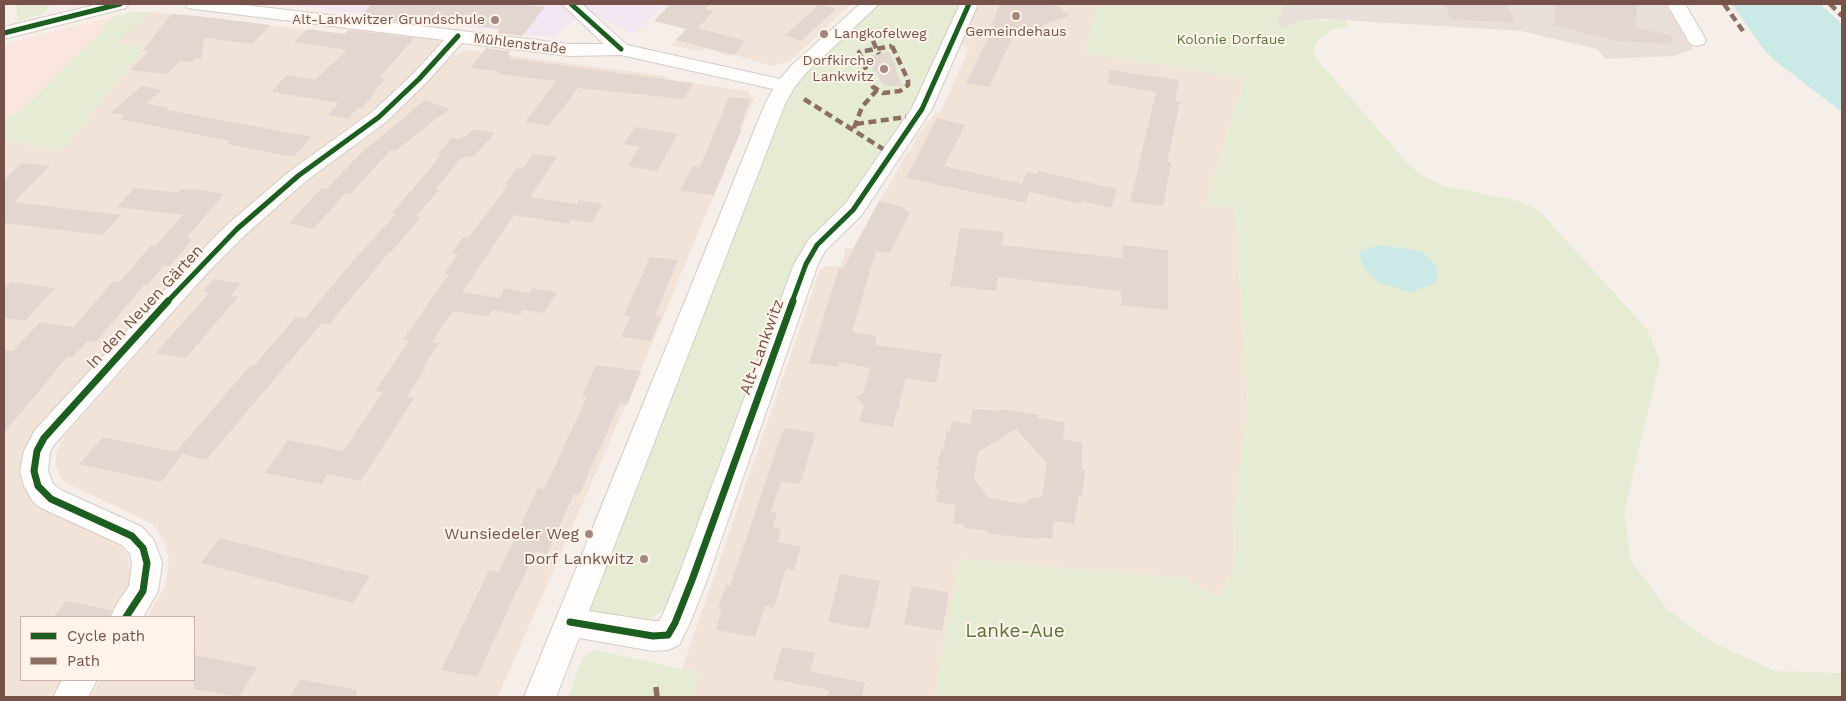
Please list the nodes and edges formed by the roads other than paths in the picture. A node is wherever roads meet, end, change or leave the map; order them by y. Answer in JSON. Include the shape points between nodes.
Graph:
{"nodes":[{"id":1,"x":120,"y":4,"type":"edge"},
{"id":2,"x":194,"y":4,"type":"edge"},
{"id":3,"x":570,"y":4,"type":"edge"},
{"id":4,"x":870,"y":4,"type":"edge"},
{"id":5,"x":969,"y":4,"type":"edge"},
{"id":6,"x":1676,"y":4,"type":"edge"},
{"id":7,"x":4,"y":33,"type":"edge"},
{"id":8,"x":458,"y":36,"type":"junction"},
{"id":9,"x":1697,"y":40,"type":"dead end"},
{"id":10,"x":621,"y":49,"type":"junction"},
{"id":11,"x":785,"y":86,"type":"junction"},
{"id":12,"x":127,"y":616,"type":"edge"},
{"id":13,"x":570,"y":622,"type":"junction"},
{"id":14,"x":80,"y":681,"type":"edge"},
{"id":15,"x":69,"y":697,"type":"edge"},
{"id":16,"x":540,"y":697,"type":"edge"}],
"edges":[{"from":1,"to":7,"type":"street"},
{"from":2,"to":8,"type":"street","name":"Mühlenstraße"},
{"from":3,"to":10,"type":"street"},
{"from":4,"to":11,"type":"street"},
{"from":5,"to":13,"type":"street","name":"Alt-Lankwitz","via":[[922,109],[853,210],[817,245],[806,264],[692,580],[668,635],[653,636]]},
{"from":6,"to":9,"type":"street"},
{"from":8,"to":10,"type":"street","name":"Mühlenstraße","via":[[569,50]]},
{"from":8,"to":12,"type":"street","name":"In den Neuen Gärten","via":[[379,117],[298,176],[239,227],[44,438],[37,452],[34,471],[43,493],[132,536],[143,548],[147,563],[143,591]]},
{"from":10,"to":11,"type":"street","name":"Mühlenstraße"},
{"from":11,"to":13,"type":"street","via":[[760,138]]},
{"from":13,"to":16,"type":"street"},
{"from":14,"to":15,"type":"street"}]}
